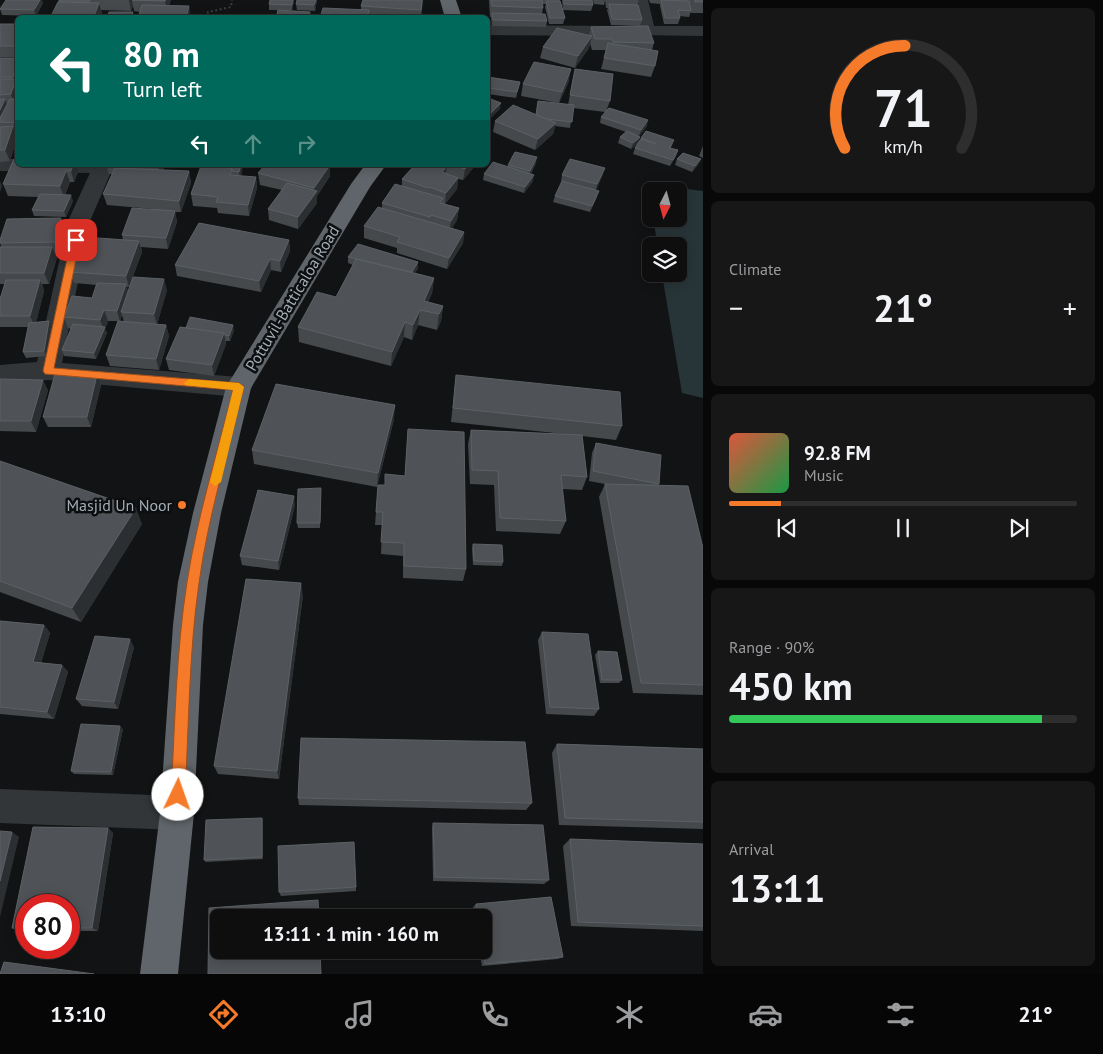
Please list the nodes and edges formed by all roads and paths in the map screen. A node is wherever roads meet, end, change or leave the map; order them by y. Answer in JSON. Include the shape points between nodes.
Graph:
{"nodes":[{"id":1,"x":232,"y":0,"type":"edge"},
{"id":2,"x":448,"y":0,"type":"edge"},
{"id":3,"x":640,"y":0,"type":"edge"},
{"id":4,"x":208,"y":15,"type":"edge"},
{"id":5,"x":453,"y":15,"type":"edge"},
{"id":6,"x":490,"y":30,"type":"edge"},
{"id":7,"x":703,"y":30,"type":"edge"},
{"id":8,"x":647,"y":31,"type":"junction"},
{"id":9,"x":0,"y":165,"type":"edge"},
{"id":10,"x":15,"y":165,"type":"edge"},
{"id":11,"x":103,"y":167,"type":"edge"},
{"id":12,"x":374,"y":167,"type":"edge"},
{"id":13,"x":48,"y":371,"type":"junction"},
{"id":14,"x":0,"y":374,"type":"edge"},
{"id":15,"x":239,"y":387,"type":"junction"},
{"id":16,"x":0,"y":806,"type":"edge"},
{"id":17,"x":177,"y":813,"type":"junction"},
{"id":18,"x":159,"y":974,"type":"edge"}],
"edges":[{"from":1,"to":4,"type":"path","via":[[231,6],[208,12]]},
{"from":2,"to":5,"type":"highway"},
{"from":3,"to":8,"type":"street"},
{"from":6,"to":8,"type":"street"},
{"from":7,"to":8,"type":"street"},
{"from":9,"to":10,"type":"street"},
{"from":11,"to":13,"type":"street","via":[[79,221]]},
{"from":12,"to":15,"type":"highway","name":"Pottuvil-Batticaloa Road","via":[[361,184]]},
{"from":13,"to":14,"type":"street"},
{"from":13,"to":15,"type":"street"},
{"from":15,"to":17,"type":"highway","name":"Pottuvil-Batticaloa Road","via":[[193,582]]},
{"from":16,"to":17,"type":"street"},
{"from":17,"to":18,"type":"highway","name":"Pottuvil-Batticaloa Road"}]}
